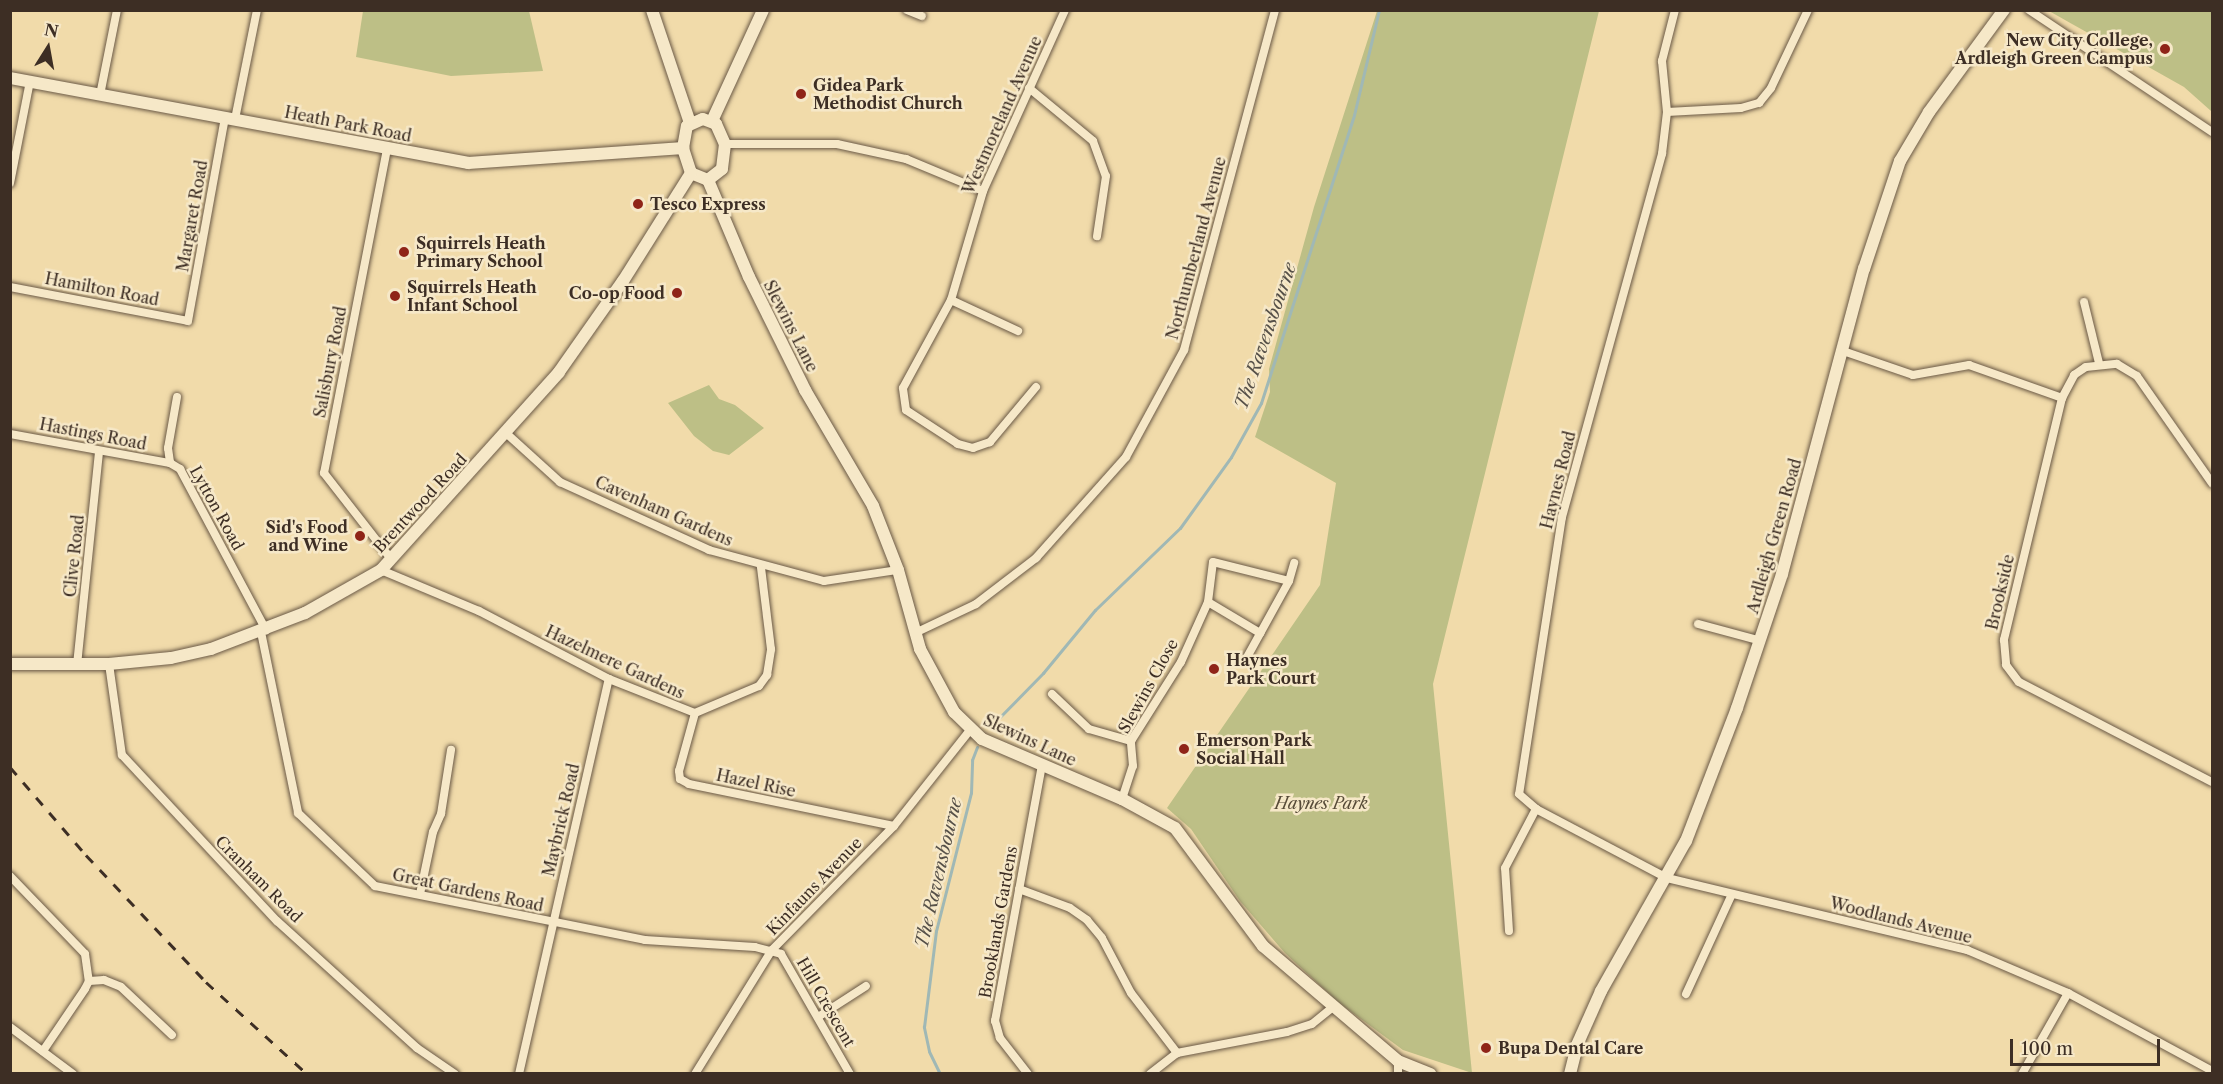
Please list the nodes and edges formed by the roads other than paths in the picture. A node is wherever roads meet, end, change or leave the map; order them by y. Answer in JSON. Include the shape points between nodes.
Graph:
{"nodes":[{"id":1,"x":117,"y":10,"type":"edge"},
{"id":2,"x":257,"y":10,"type":"edge"},
{"id":3,"x":652,"y":10,"type":"edge"},
{"id":4,"x":763,"y":10,"type":"edge"},
{"id":5,"x":907,"y":10,"type":"edge"},
{"id":6,"x":1065,"y":10,"type":"edge"},
{"id":7,"x":1275,"y":10,"type":"edge"},
{"id":8,"x":1675,"y":10,"type":"edge"},
{"id":9,"x":1808,"y":10,"type":"edge"},
{"id":10,"x":2004,"y":10,"type":"edge"},
{"id":11,"x":2029,"y":10,"type":"edge"},
{"id":12,"x":922,"y":16,"type":"dead end"},
{"id":13,"x":10,"y":78,"type":"edge"},
{"id":14,"x":30,"y":81,"type":"junction"},
{"id":15,"x":1029,"y":88,"type":"junction"},
{"id":16,"x":100,"y":95,"type":"junction"},
{"id":17,"x":1667,"y":112,"type":"junction"},
{"id":18,"x":230,"y":118,"type":"junction"},
{"id":19,"x":712,"y":121,"type":"junction"},
{"id":20,"x":690,"y":123,"type":"junction"},
{"id":21,"x":2212,"y":132,"type":"edge"},
{"id":22,"x":725,"y":144,"type":"junction"},
{"id":23,"x":683,"y":148,"type":"junction"},
{"id":24,"x":387,"y":149,"type":"junction"},
{"id":25,"x":691,"y":173,"type":"junction"},
{"id":26,"x":708,"y":180,"type":"junction"},
{"id":27,"x":10,"y":183,"type":"edge"},
{"id":28,"x":983,"y":191,"type":"junction"},
{"id":29,"x":1097,"y":236,"type":"dead end"},
{"id":30,"x":10,"y":287,"type":"edge"},
{"id":31,"x":951,"y":300,"type":"junction"},
{"id":32,"x":2084,"y":302,"type":"dead end"},
{"id":33,"x":188,"y":321,"type":"joint"},
{"id":34,"x":1018,"y":331,"type":"dead end"},
{"id":35,"x":1843,"y":351,"type":"junction"},
{"id":36,"x":2098,"y":363,"type":"junction"},
{"id":37,"x":1036,"y":387,"type":"dead end"},
{"id":38,"x":177,"y":397,"type":"dead end"},
{"id":39,"x":2062,"y":398,"type":"junction"},
{"id":40,"x":10,"y":434,"type":"edge"},
{"id":41,"x":507,"y":434,"type":"junction"},
{"id":42,"x":99,"y":451,"type":"junction"},
{"id":43,"x":170,"y":464,"type":"junction"},
{"id":44,"x":2212,"y":483,"type":"edge"},
{"id":45,"x":392,"y":560,"type":"junction"},
{"id":46,"x":1294,"y":563,"type":"dead end"},
{"id":47,"x":761,"y":567,"type":"junction"},
{"id":48,"x":381,"y":570,"type":"junction"},
{"id":49,"x":898,"y":570,"type":"junction"},
{"id":50,"x":1289,"y":581,"type":"junction"},
{"id":51,"x":1208,"y":602,"type":"junction"},
{"id":52,"x":1698,"y":624,"type":"dead end"},
{"id":53,"x":263,"y":631,"type":"junction"},
{"id":54,"x":915,"y":633,"type":"junction"},
{"id":55,"x":1260,"y":633,"type":"junction"},
{"id":56,"x":1761,"y":641,"type":"junction"},
{"id":57,"x":1246,"y":659,"type":"dead end"},
{"id":58,"x":109,"y":663,"type":"junction"},
{"id":59,"x":10,"y":664,"type":"edge"},
{"id":60,"x":77,"y":665,"type":"junction"},
{"id":61,"x":609,"y":679,"type":"junction"},
{"id":62,"x":1052,"y":694,"type":"dead end"},
{"id":63,"x":695,"y":713,"type":"junction"},
{"id":64,"x":970,"y":730,"type":"junction"},
{"id":65,"x":1131,"y":741,"type":"junction"},
{"id":66,"x":451,"y":750,"type":"dead end"},
{"id":67,"x":1042,"y":766,"type":"junction"},
{"id":68,"x":2212,"y":782,"type":"edge"},
{"id":69,"x":1122,"y":799,"type":"junction"},
{"id":70,"x":1536,"y":810,"type":"junction"},
{"id":71,"x":894,"y":826,"type":"junction"},
{"id":72,"x":10,"y":876,"type":"edge"},
{"id":73,"x":1667,"y":878,"type":"junction"},
{"id":74,"x":1019,"y":889,"type":"junction"},
{"id":75,"x":420,"y":894,"type":"junction"},
{"id":76,"x":1732,"y":894,"type":"junction"},
{"id":77,"x":553,"y":923,"type":"junction"},
{"id":78,"x":1509,"y":932,"type":"dead end"},
{"id":79,"x":772,"y":950,"type":"junction"},
{"id":80,"x":89,"y":981,"type":"junction"},
{"id":81,"x":866,"y":986,"type":"dead end"},
{"id":82,"x":2068,"y":993,"type":"junction"},
{"id":83,"x":1686,"y":994,"type":"dead end"},
{"id":84,"x":1332,"y":1008,"type":"junction"},
{"id":85,"x":818,"y":1017,"type":"junction"},
{"id":86,"x":10,"y":1027,"type":"edge"},
{"id":87,"x":172,"y":1035,"type":"dead end"},
{"id":88,"x":43,"y":1051,"type":"junction"},
{"id":89,"x":1177,"y":1053,"type":"junction"},
{"id":90,"x":1398,"y":1067,"type":"edge"},
{"id":91,"x":2212,"y":1071,"type":"edge"},
{"id":92,"x":73,"y":1074,"type":"edge"},
{"id":93,"x":455,"y":1074,"type":"edge"},
{"id":94,"x":519,"y":1074,"type":"edge"},
{"id":95,"x":695,"y":1074,"type":"edge"},
{"id":96,"x":850,"y":1074,"type":"edge"},
{"id":97,"x":1028,"y":1074,"type":"edge"},
{"id":98,"x":1150,"y":1074,"type":"edge"},
{"id":99,"x":1430,"y":1074,"type":"edge"},
{"id":100,"x":1570,"y":1074,"type":"edge"},
{"id":101,"x":2022,"y":1074,"type":"edge"}],
"edges":[{"from":1,"to":16,"type":"street"},
{"from":2,"to":18,"type":"street","name":"Margaret Road"},
{"from":3,"to":20,"type":"street"},
{"from":4,"to":19,"type":"street"},
{"from":5,"to":12,"type":"street"},
{"from":6,"to":15,"type":"street","name":"Westmoreland Avenue"},
{"from":7,"to":54,"type":"street","name":"Northumberland Avenue","via":[[1184,350],[1126,457],[1036,558],[976,603]]},
{"from":8,"to":17,"type":"street","name":"Haynes Road","via":[[1662,61]]},
{"from":9,"to":17,"type":"street","via":[[1775,80],[1759,103],[1741,108]]},
{"from":10,"to":35,"type":"street","name":"Ardleigh Green Road","via":[[1929,112],[1900,160],[1864,269]]},
{"from":11,"to":21,"type":"street"},
{"from":13,"to":14,"type":"street","name":"Heath Park Road"},
{"from":14,"to":16,"type":"street","name":"Heath Park Road"},
{"from":14,"to":27,"type":"street"},
{"from":15,"to":28,"type":"street","name":"Westmoreland Avenue"},
{"from":15,"to":29,"type":"street","via":[[1093,141],[1106,176]]},
{"from":16,"to":18,"type":"street","name":"Heath Park Road"},
{"from":17,"to":70,"type":"street","name":"Haynes Road","via":[[1662,154],[1562,517],[1519,794]]},
{"from":18,"to":24,"type":"street","name":"Heath Park Road"},
{"from":18,"to":33,"type":"street","name":"Margaret Road"},
{"from":19,"to":20,"type":"street"},
{"from":19,"to":22,"type":"street","via":[[720,128]]},
{"from":20,"to":23,"type":"street"},
{"from":22,"to":26,"type":"street","via":[[722,169]]},
{"from":22,"to":28,"type":"street","via":[[837,144],[906,159]]},
{"from":23,"to":24,"type":"street","name":"Heath Park Road","via":[[468,163]]},
{"from":23,"to":25,"type":"street"},
{"from":24,"to":45,"type":"street","name":"Salisbury Road","via":[[324,473]]},
{"from":25,"to":26,"type":"street"},
{"from":25,"to":41,"type":"street","name":"Brentwood Road","via":[[587,333]]},
{"from":26,"to":49,"type":"street","name":"Slewins Lane","via":[[748,277],[821,419],[873,506]]},
{"from":28,"to":31,"type":"street","name":"Westmoreland Avenue"},
{"from":30,"to":33,"type":"street","name":"Hamilton Road"},
{"from":31,"to":34,"type":"street"},
{"from":31,"to":37,"type":"street","name":"Westmoreland Avenue","via":[[903,388],[906,410],[958,444],[973,448],[990,442]]},
{"from":32,"to":36,"type":"street"},
{"from":35,"to":39,"type":"street","via":[[1913,375],[1969,365]]},
{"from":35,"to":56,"type":"street","name":"Ardleigh Green Road"},
{"from":36,"to":39,"type":"street","name":"Brookside","via":[[2074,375]]},
{"from":36,"to":44,"type":"street","via":[[2117,364],[2137,376]]},
{"from":38,"to":43,"type":"street","name":"Lytton Road","via":[[168,448]]},
{"from":39,"to":68,"type":"street","name":"Brookside","via":[[2004,640],[2006,665],[2019,682]]},
{"from":40,"to":42,"type":"street","name":"Hastings Road"},
{"from":41,"to":45,"type":"street","name":"Brentwood Road"},
{"from":41,"to":47,"type":"street","name":"Cavenham Gardens","via":[[560,482],[709,550]]},
{"from":42,"to":43,"type":"street","name":"Hastings Road"},
{"from":42,"to":60,"type":"street","name":"Clive Road"},
{"from":43,"to":53,"type":"street","name":"Lytton Road","via":[[180,469]]},
{"from":45,"to":48,"type":"street","name":"Brentwood Road"},
{"from":46,"to":50,"type":"street"},
{"from":47,"to":49,"type":"street","name":"Cavenham Gardens","via":[[824,581]]},
{"from":47,"to":63,"type":"street","name":"Hazelmere Gardens","via":[[771,649],[767,675],[759,686]]},
{"from":48,"to":53,"type":"street","name":"Brentwood Road","via":[[336,598]]},
{"from":48,"to":61,"type":"street","name":"Hazelmere Gardens","via":[[479,611]]},
{"from":49,"to":54,"type":"street","name":"Slewins Lane"},
{"from":50,"to":51,"type":"street","name":"Slewins Close","via":[[1213,562]]},
{"from":50,"to":55,"type":"street"},
{"from":51,"to":55,"type":"street"},
{"from":51,"to":65,"type":"street","name":"Slewins Close","via":[[1181,662]]},
{"from":52,"to":56,"type":"street"},
{"from":53,"to":58,"type":"street","name":"Brentwood Road","via":[[171,658]]},
{"from":53,"to":75,"type":"street","name":"Great Gardens Road","via":[[270,694],[298,813],[375,886]]},
{"from":54,"to":64,"type":"street","name":"Slewins Lane","via":[[938,688]]},
{"from":55,"to":57,"type":"street"},
{"from":56,"to":73,"type":"street","name":"Ardleigh Green Road","via":[[1698,810]]},
{"from":58,"to":60,"type":"street","name":"Brentwood Road"},
{"from":58,"to":93,"type":"street","name":"Cranham Road","via":[[122,755],[277,921],[417,1048]]},
{"from":59,"to":60,"type":"street","name":"Brentwood Road"},
{"from":61,"to":63,"type":"street","name":"Hazelmere Gardens"},
{"from":61,"to":77,"type":"street","name":"Maybrick Road"},
{"from":62,"to":65,"type":"street","via":[[1089,729]]},
{"from":63,"to":71,"type":"street","name":"Hazel Rise","via":[[679,771],[680,779],[688,784]]},
{"from":64,"to":67,"type":"street","name":"Slewins Lane"},
{"from":64,"to":71,"type":"street","name":"Kinfauns Avenue"},
{"from":65,"to":69,"type":"street","name":"Slewins Close","via":[[1133,766]]},
{"from":66,"to":75,"type":"street","via":[[441,814],[433,832]]},
{"from":67,"to":69,"type":"street","name":"Slewins Lane"},
{"from":67,"to":74,"type":"street","name":"Brooklands Gardens"},
{"from":69,"to":84,"type":"street","name":"Slewins Lane","via":[[1175,828],[1263,946]]},
{"from":70,"to":73,"type":"street","name":"Haynes Road"},
{"from":70,"to":78,"type":"street","via":[[1505,868]]},
{"from":71,"to":79,"type":"street","name":"Kinfauns Avenue"},
{"from":72,"to":80,"type":"street","via":[[85,954]]},
{"from":73,"to":76,"type":"street","name":"Woodlands Avenue"},
{"from":73,"to":100,"type":"street","name":"Ardleigh Green Road","via":[[1601,991],[1577,1045]]},
{"from":74,"to":89,"type":"street","via":[[1070,908],[1087,920],[1102,938],[1131,993]]},
{"from":74,"to":97,"type":"street","name":"Brooklands Gardens","via":[[995,1021],[1000,1038]]},
{"from":75,"to":77,"type":"street","name":"Great Gardens Road"},
{"from":76,"to":82,"type":"street","name":"Woodlands Avenue","via":[[1939,942]]},
{"from":76,"to":83,"type":"street"},
{"from":77,"to":79,"type":"street","name":"Great Gardens Road","via":[[645,940]]},
{"from":77,"to":94,"type":"street","name":"Maybrick Road"},
{"from":79,"to":85,"type":"street","name":"Hill Crescent","via":[[781,954]]},
{"from":79,"to":95,"type":"street","name":"Kinfauns Avenue"},
{"from":80,"to":87,"type":"street","via":[[104,980],[122,987]]},
{"from":80,"to":88,"type":"street"},
{"from":81,"to":85,"type":"street"},
{"from":82,"to":91,"type":"street","name":"Woodlands Avenue"},
{"from":82,"to":101,"type":"street"},
{"from":84,"to":89,"type":"street","via":[[1312,1024],[1287,1032]]},
{"from":84,"to":90,"type":"street","name":"Slewins Lane"},
{"from":85,"to":96,"type":"street","name":"Hill Crescent"},
{"from":86,"to":88,"type":"street"},
{"from":88,"to":92,"type":"street"},
{"from":89,"to":98,"type":"street"},
{"from":90,"to":99,"type":"street","name":"Slewins Lane"}]}
